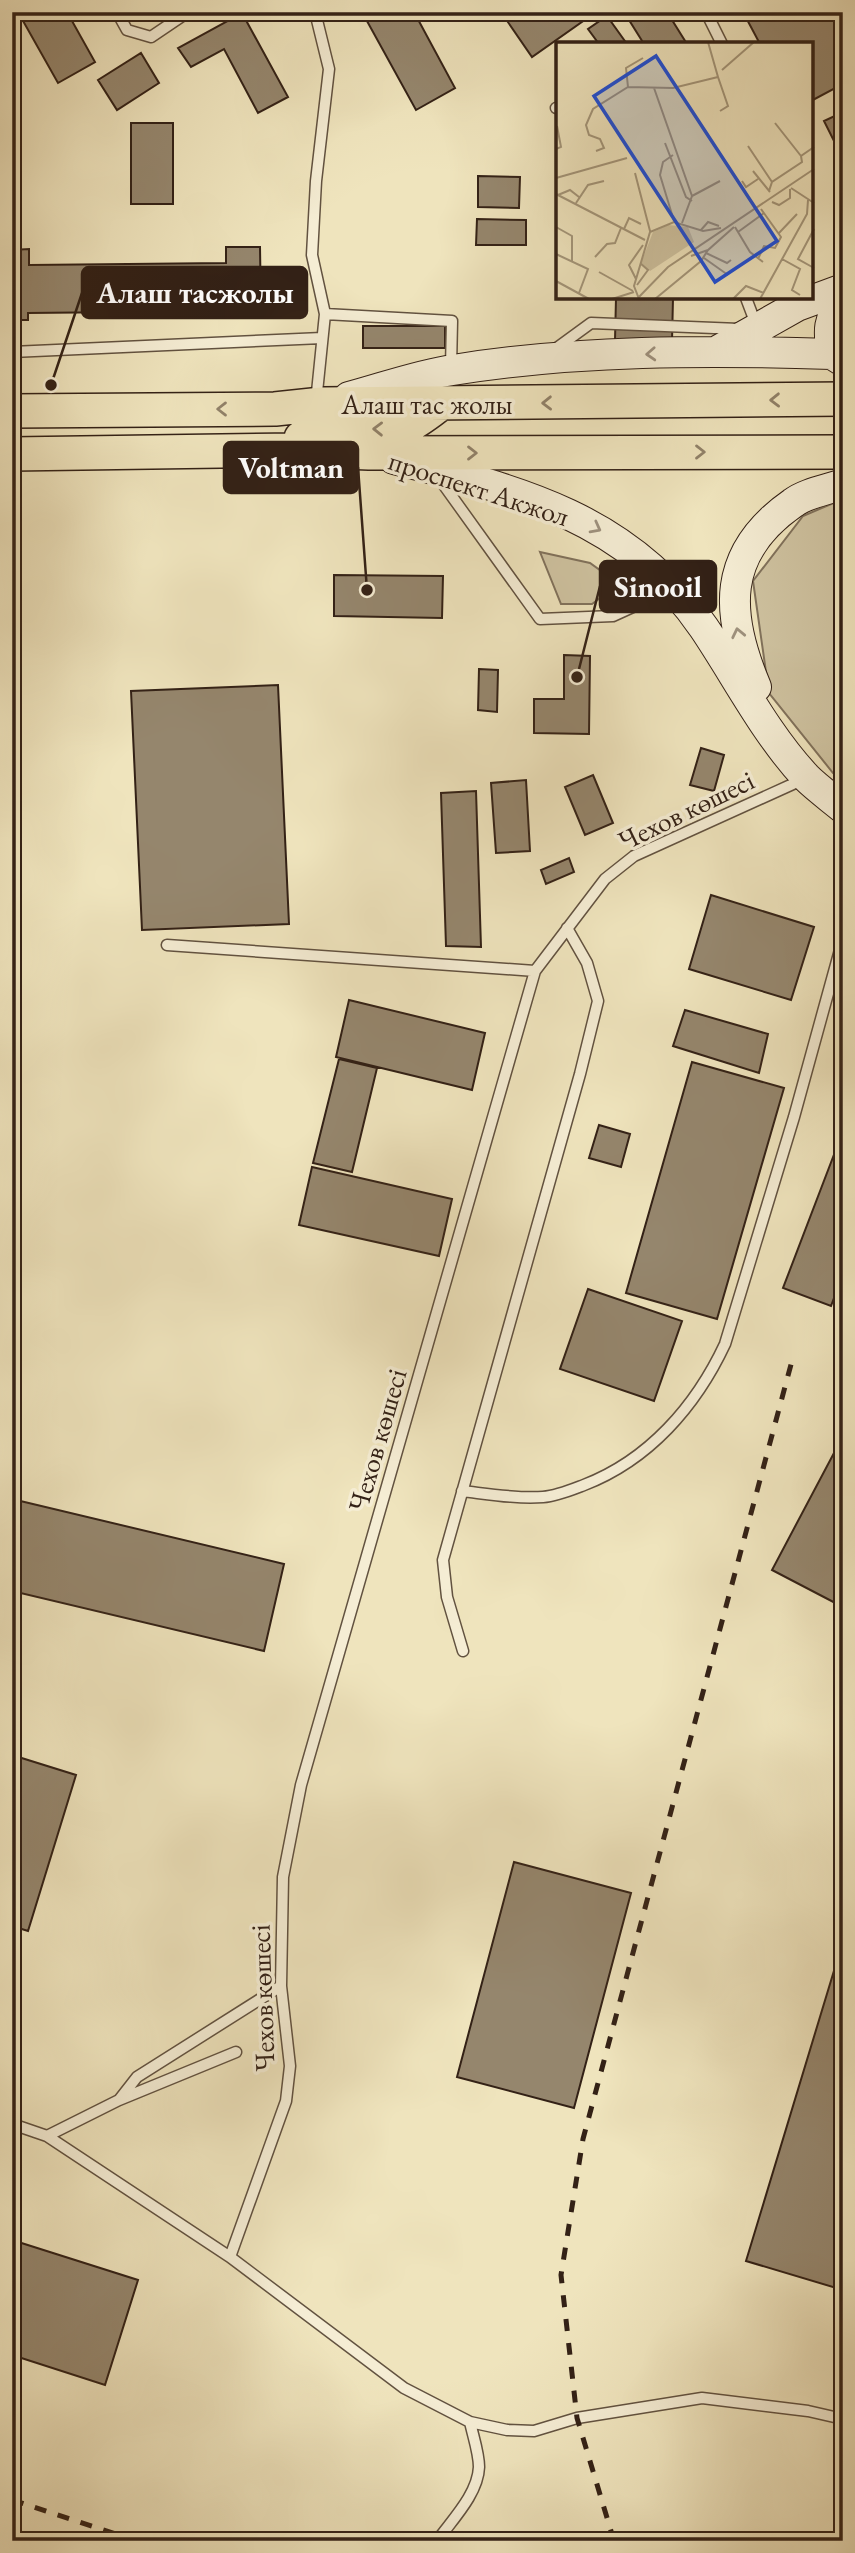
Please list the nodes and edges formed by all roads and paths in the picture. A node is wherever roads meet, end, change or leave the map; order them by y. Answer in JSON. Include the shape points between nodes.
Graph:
{"nodes":[{"id":1,"x":117,"y":12,"type":"edge"},
{"id":2,"x":188,"y":12,"type":"edge"},
{"id":3,"x":315,"y":12,"type":"edge"},
{"id":4,"x":706,"y":12,"type":"edge"},
{"id":5,"x":721,"y":42,"type":"edge"},
{"id":6,"x":843,"y":289,"type":"edge"},
{"id":7,"x":813,"y":295,"type":"edge"},
{"id":8,"x":746,"y":299,"type":"edge"},
{"id":9,"x":806,"y":299,"type":"edge"},
{"id":10,"x":843,"y":300,"type":"edge"},
{"id":11,"x":325,"y":314,"type":"junction"},
{"id":12,"x":757,"y":330,"type":"junction"},
{"id":13,"x":322,"y":338,"type":"junction"},
{"id":14,"x":719,"y":350,"type":"junction"},
{"id":15,"x":12,"y":352,"type":"edge"},
{"id":16,"x":838,"y":358,"type":"edge"},
{"id":17,"x":540,"y":360,"type":"junction"},
{"id":18,"x":451,"y":370,"type":"junction"},
{"id":19,"x":843,"y":399,"type":"edge"},
{"id":20,"x":319,"y":404,"type":"junction"},
{"id":21,"x":439,"y":405,"type":"junction"},
{"id":22,"x":275,"y":409,"type":"junction"},
{"id":23,"x":12,"y":411,"type":"edge"},
{"id":24,"x":296,"y":450,"type":"junction"},
{"id":25,"x":843,"y":452,"type":"edge"},
{"id":26,"x":369,"y":453,"type":"junction"},
{"id":27,"x":12,"y":454,"type":"edge"},
{"id":28,"x":73,"y":454,"type":"junction"},
{"id":29,"x":433,"y":469,"type":"junction"},
{"id":30,"x":843,"y":484,"type":"edge"},
{"id":31,"x":674,"y":589,"type":"junction"},
{"id":32,"x":780,"y":742,"type":"junction"},
{"id":33,"x":807,"y":777,"type":"junction"},
{"id":34,"x":843,"y":808,"type":"edge"},
{"id":35,"x":566,"y":928,"type":"junction"},
{"id":36,"x":843,"y":939,"type":"edge"},
{"id":37,"x":167,"y":945,"type":"dead end"},
{"id":38,"x":535,"y":971,"type":"junction"},
{"id":39,"x":462,"y":1491,"type":"junction"},
{"id":40,"x":463,"y":1651,"type":"dead end"},
{"id":41,"x":281,"y":1986,"type":"junction"},
{"id":42,"x":236,"y":2052,"type":"dead end"},
{"id":43,"x":119,"y":2100,"type":"junction"},
{"id":44,"x":12,"y":2124,"type":"edge"},
{"id":45,"x":47,"y":2136,"type":"junction"},
{"id":46,"x":230,"y":2257,"type":"junction"},
{"id":47,"x":843,"y":2419,"type":"edge"},
{"id":48,"x":470,"y":2423,"type":"junction"},
{"id":49,"x":437,"y":2541,"type":"edge"}],
"edges":[{"from":1,"to":2,"type":"lane","via":[[127,30],[151,37]]},
{"from":3,"to":11,"type":"lane","via":[[329,69],[312,255]]},
{"from":4,"to":5,"type":"lane"},
{"from":6,"to":7,"type":"main road"},
{"from":8,"to":12,"type":"lane"},
{"from":9,"to":12,"type":"main road"},
{"from":10,"to":16,"type":"main road","via":[[833,313],[828,332]]},
{"from":11,"to":13,"type":"lane"},
{"from":11,"to":18,"type":"lane","via":[[452,321]]},
{"from":12,"to":14,"type":"main road"},
{"from":12,"to":17,"type":"lane","via":[[591,323]]},
{"from":13,"to":15,"type":"lane"},
{"from":13,"to":20,"type":"lane"},
{"from":14,"to":16,"type":"main road"},
{"from":14,"to":17,"type":"main road","one_way":true},
{"from":17,"to":18,"type":"main road"},
{"from":18,"to":20,"type":"main road"},
{"from":19,"to":21,"type":"main road","name":"Алаш тас жолы","one_way":true},
{"from":20,"to":21,"type":"main road","name":"Алаш тас жолы"},
{"from":20,"to":22,"type":"main road","name":"Алаш тас жолы"},
{"from":21,"to":24,"type":"main road","one_way":true,"via":[[413,424],[396,429],[317,428],[305,434]]},
{"from":22,"to":23,"type":"main road","name":"Алаш тас жолы","one_way":true},
{"from":22,"to":28,"type":"main road","via":[[271,428],[264,433],[108,436],[86,440]]},
{"from":24,"to":26,"type":"main road","name":"Алаш тас жолы"},
{"from":24,"to":28,"type":"main road","name":"Алаш тас жолы"},
{"from":26,"to":25,"type":"main road","name":"Алаш тас жолы","one_way":true},
{"from":26,"to":29,"type":"main road","name":"проспект Акжол"},
{"from":27,"to":28,"type":"main road","name":"Алаш тас жолы"},
{"from":29,"to":31,"type":"main road","name":"проспект Акжол","one_way":true,"via":[[576,517],[611,536]]},
{"from":29,"to":31,"type":"lane","via":[[540,619],[613,616]]},
{"from":32,"to":30,"type":"main road","name":"проспект Акжол","one_way":true,"via":[[736,632],[733,601],[738,576],[747,549],[766,525],[795,501]]},
{"from":31,"to":32,"type":"main road","name":"проспект Акжол"},
{"from":32,"to":33,"type":"main road","name":"проспект Акжол"},
{"from":33,"to":34,"type":"main road","name":"проспект Акжол"},
{"from":33,"to":35,"type":"lane","name":"Чехов көшесі","via":[[634,856],[605,879]]},
{"from":35,"to":38,"type":"lane","name":"Чехов көшесі"},
{"from":35,"to":39,"type":"lane","via":[[587,963],[598,1001]]},
{"from":36,"to":39,"type":"lane","via":[[725,1344],[710,1375],[684,1411],[639,1457],[601,1478],[542,1497]]},
{"from":37,"to":38,"type":"lane"},
{"from":38,"to":41,"type":"lane","name":"Чехов көшесі","via":[[301,1785],[283,1877]]},
{"from":39,"to":40,"type":"lane","via":[[443,1560],[447,1597]]},
{"from":41,"to":43,"type":"lane","via":[[137,2077]]},
{"from":41,"to":46,"type":"lane","name":"Чехов көшесі","via":[[290,2066],[286,2101]]},
{"from":42,"to":43,"type":"lane"},
{"from":43,"to":45,"type":"lane"},
{"from":44,"to":45,"type":"lane"},
{"from":45,"to":46,"type":"lane"},
{"from":46,"to":48,"type":"lane","via":[[404,2388]]},
{"from":47,"to":48,"type":"lane","via":[[702,2398],[577,2418],[534,2431]]},
{"from":48,"to":49,"type":"lane","via":[[477,2478]]}]}
